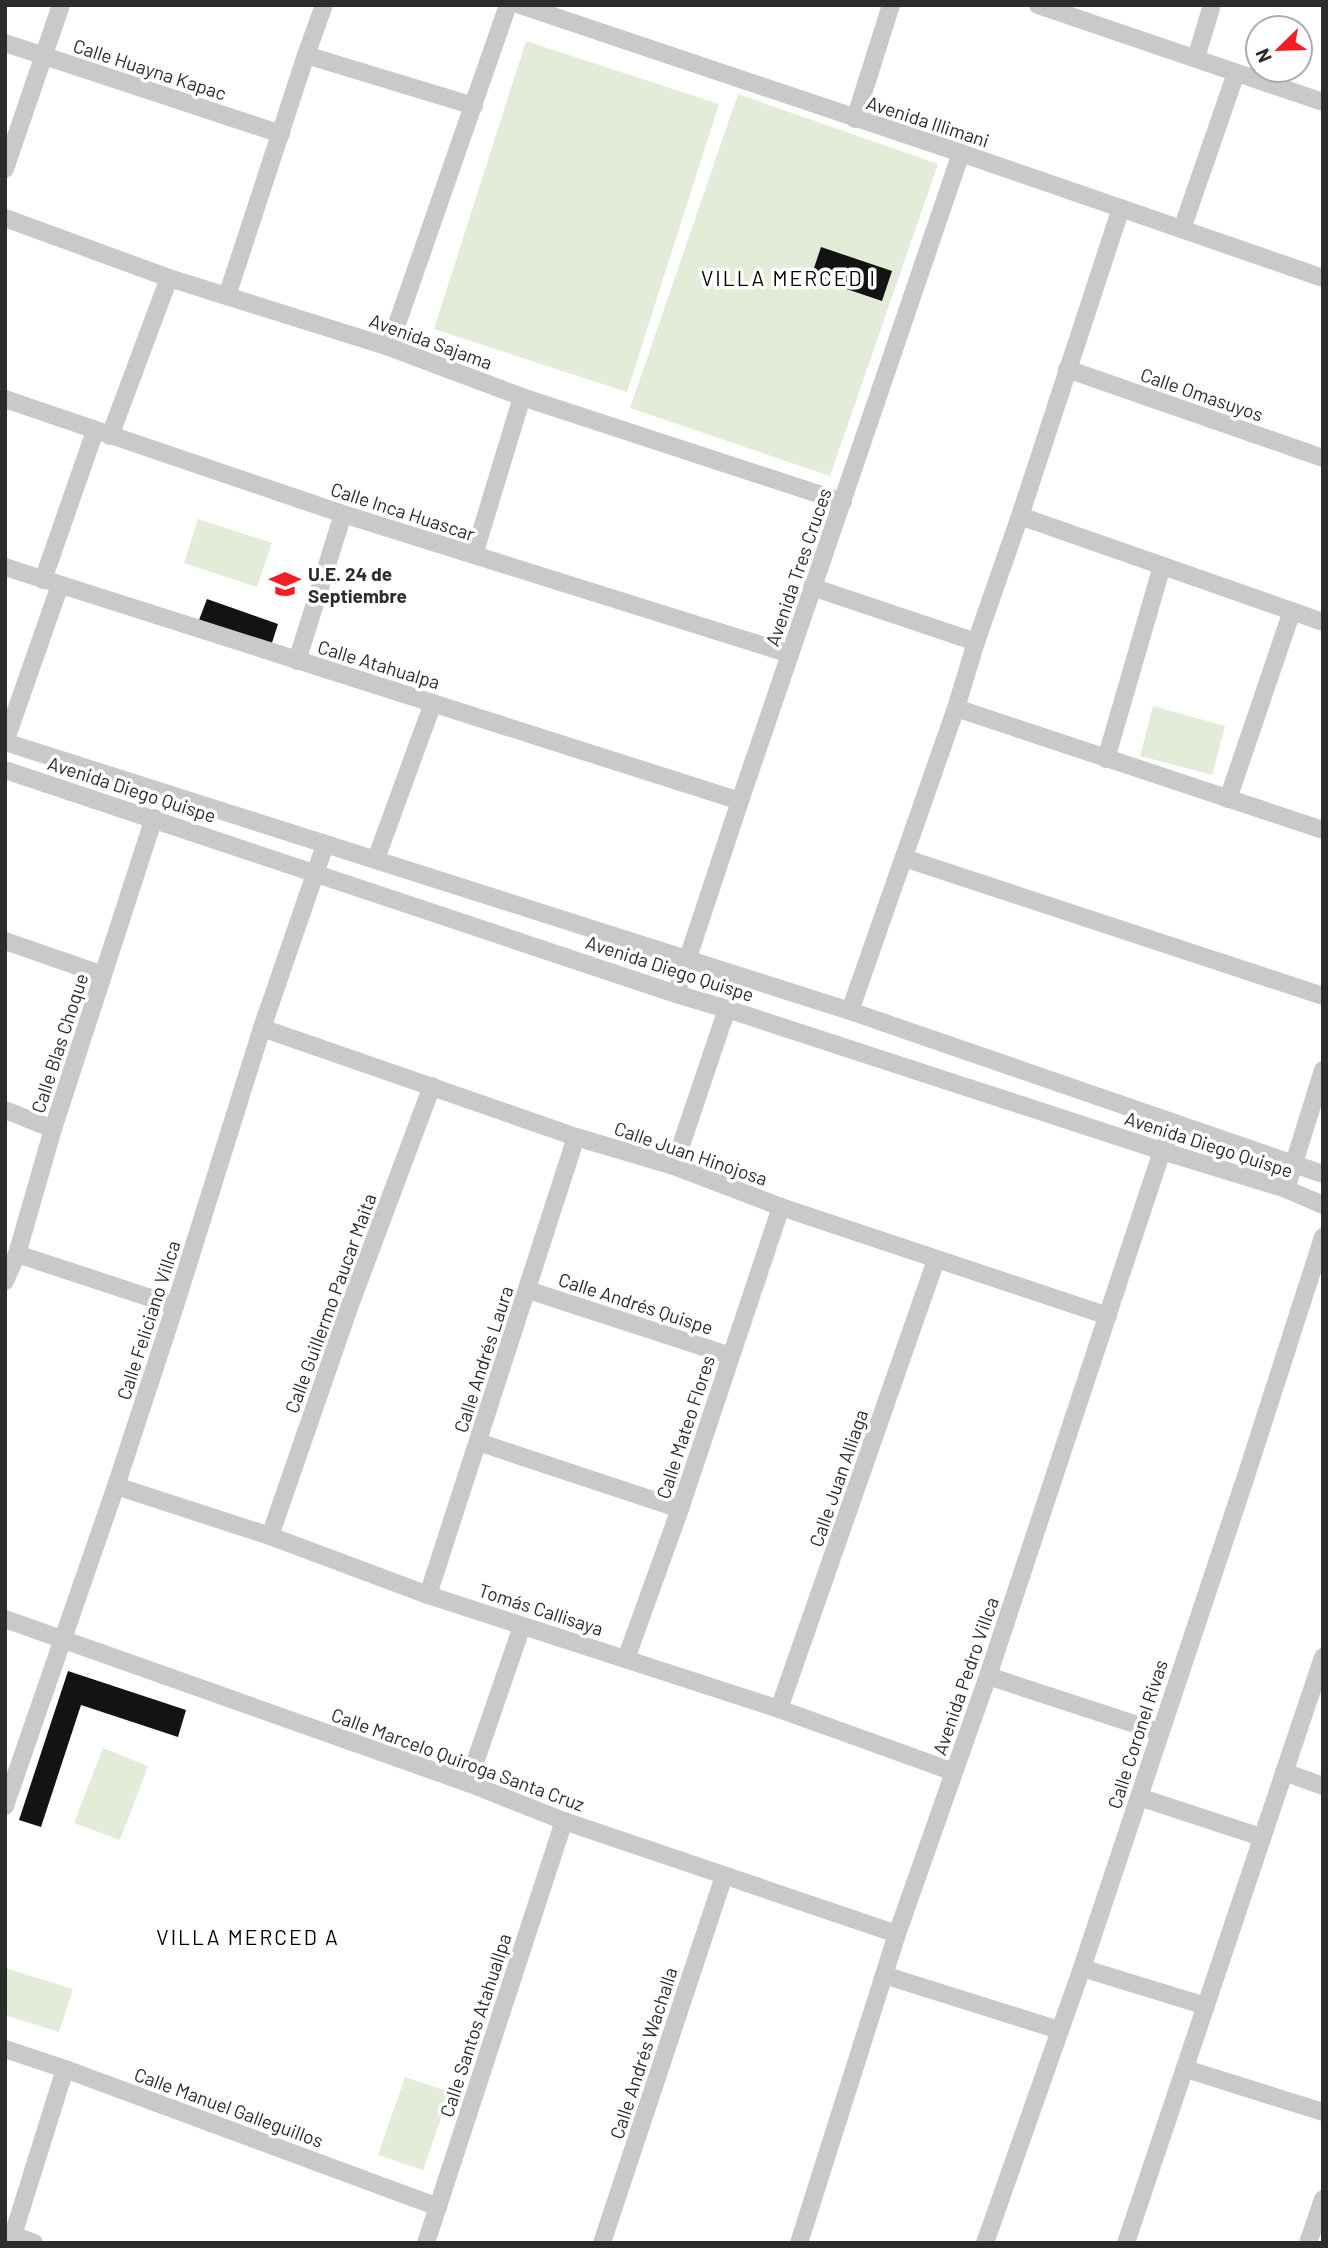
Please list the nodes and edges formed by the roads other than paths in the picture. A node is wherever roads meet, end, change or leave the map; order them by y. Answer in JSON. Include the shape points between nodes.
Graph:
{"nodes":[{"id":1,"x":61,"y":5,"type":"edge"},
{"id":2,"x":324,"y":5,"type":"edge"},
{"id":3,"x":508,"y":5,"type":"edge"},
{"id":4,"x":520,"y":5,"type":"edge"},
{"id":5,"x":891,"y":5,"type":"edge"},
{"id":6,"x":1038,"y":5,"type":"edge"},
{"id":7,"x":1212,"y":5,"type":"edge"},
{"id":8,"x":5,"y":43,"type":"edge"},
{"id":9,"x":306,"y":55,"type":"junction"},
{"id":10,"x":45,"y":57,"type":"junction"},
{"id":11,"x":1196,"y":58,"type":"junction"},
{"id":12,"x":1236,"y":73,"type":"junction"},
{"id":13,"x":1323,"y":102,"type":"edge"},
{"id":14,"x":474,"y":106,"type":"junction"},
{"id":15,"x":855,"y":119,"type":"junction"},
{"id":16,"x":281,"y":134,"type":"junction"},
{"id":17,"x":961,"y":153,"type":"junction"},
{"id":18,"x":5,"y":169,"type":"edge"},
{"id":19,"x":1121,"y":208,"type":"junction"},
{"id":20,"x":5,"y":218,"type":"edge"},
{"id":21,"x":1182,"y":229,"type":"junction"},
{"id":22,"x":169,"y":278,"type":"junction"},
{"id":23,"x":1323,"y":278,"type":"edge"},
{"id":24,"x":228,"y":296,"type":"junction"},
{"id":25,"x":389,"y":347,"type":"junction"},
{"id":26,"x":1066,"y":369,"type":"junction"},
{"id":27,"x":522,"y":397,"type":"junction"},
{"id":28,"x":5,"y":399,"type":"edge"},
{"id":29,"x":103,"y":433,"type":"junction"},
{"id":30,"x":1323,"y":458,"type":"edge"},
{"id":31,"x":843,"y":502,"type":"junction"},
{"id":32,"x":342,"y":514,"type":"junction"},
{"id":33,"x":1020,"y":516,"type":"junction"},
{"id":34,"x":474,"y":555,"type":"junction"},
{"id":35,"x":1162,"y":566,"type":"junction"},
{"id":36,"x":5,"y":567,"type":"edge"},
{"id":37,"x":52,"y":583,"type":"junction"},
{"id":38,"x":812,"y":587,"type":"junction"},
{"id":39,"x":1292,"y":611,"type":"junction"},
{"id":40,"x":1323,"y":622,"type":"edge"},
{"id":41,"x":976,"y":642,"type":"junction"},
{"id":42,"x":790,"y":654,"type":"junction"},
{"id":43,"x":297,"y":660,"type":"junction"},
{"id":44,"x":433,"y":703,"type":"junction"},
{"id":45,"x":956,"y":708,"type":"junction"},
{"id":46,"x":5,"y":742,"type":"edge"},
{"id":47,"x":1106,"y":759,"type":"junction"},
{"id":48,"x":5,"y":770,"type":"edge"},
{"id":49,"x":1228,"y":799,"type":"junction"},
{"id":50,"x":740,"y":801,"type":"junction"},
{"id":51,"x":154,"y":818,"type":"junction"},
{"id":52,"x":1323,"y":830,"type":"edge"},
{"id":53,"x":326,"y":845,"type":"junction"},
{"id":54,"x":904,"y":858,"type":"junction"},
{"id":55,"x":376,"y":859,"type":"junction"},
{"id":56,"x":316,"y":872,"type":"junction"},
{"id":57,"x":5,"y":941,"type":"edge"},
{"id":58,"x":687,"y":958,"type":"junction"},
{"id":59,"x":103,"y":975,"type":"junction"},
{"id":60,"x":676,"y":994,"type":"junction"},
{"id":61,"x":1323,"y":996,"type":"edge"},
{"id":62,"x":727,"y":1009,"type":"junction"},
{"id":63,"x":850,"y":1011,"type":"junction"},
{"id":64,"x":262,"y":1028,"type":"junction"},
{"id":65,"x":1323,"y":1070,"type":"edge"},
{"id":66,"x":432,"y":1086,"type":"junction"},
{"id":67,"x":5,"y":1110,"type":"edge"},
{"id":68,"x":1175,"y":1124,"type":"junction"},
{"id":69,"x":53,"y":1129,"type":"junction"},
{"id":70,"x":576,"y":1136,"type":"junction"},
{"id":71,"x":1162,"y":1151,"type":"junction"},
{"id":72,"x":1293,"y":1164,"type":"junction"},
{"id":73,"x":674,"y":1166,"type":"junction"},
{"id":74,"x":1323,"y":1174,"type":"edge"},
{"id":75,"x":1286,"y":1189,"type":"junction"},
{"id":76,"x":1323,"y":1205,"type":"edge"},
{"id":77,"x":781,"y":1207,"type":"junction"},
{"id":78,"x":1323,"y":1237,"type":"edge"},
{"id":79,"x":17,"y":1254,"type":"junction"},
{"id":80,"x":936,"y":1260,"type":"junction"},
{"id":81,"x":6,"y":1279,"type":"edge"},
{"id":82,"x":528,"y":1290,"type":"junction"},
{"id":83,"x":175,"y":1306,"type":"junction"},
{"id":84,"x":1108,"y":1316,"type":"junction"},
{"id":85,"x":730,"y":1356,"type":"junction"},
{"id":86,"x":478,"y":1443,"type":"junction"},
{"id":87,"x":116,"y":1486,"type":"junction"},
{"id":88,"x":680,"y":1509,"type":"junction"},
{"id":89,"x":270,"y":1536,"type":"junction"},
{"id":90,"x":428,"y":1595,"type":"junction"},
{"id":91,"x":5,"y":1619,"type":"edge"},
{"id":92,"x":522,"y":1626,"type":"junction"},
{"id":93,"x":63,"y":1640,"type":"junction"},
{"id":94,"x":1323,"y":1657,"type":"edge"},
{"id":95,"x":626,"y":1659,"type":"junction"},
{"id":96,"x":988,"y":1676,"type":"junction"},
{"id":97,"x":779,"y":1709,"type":"junction"},
{"id":98,"x":1159,"y":1732,"type":"junction"},
{"id":99,"x":954,"y":1772,"type":"junction"},
{"id":100,"x":1284,"y":1772,"type":"junction"},
{"id":101,"x":468,"y":1783,"type":"junction"},
{"id":102,"x":1323,"y":1786,"type":"edge"},
{"id":103,"x":1139,"y":1797,"type":"junction"},
{"id":104,"x":5,"y":1806,"type":"edge"},
{"id":105,"x":564,"y":1821,"type":"junction"},
{"id":106,"x":1261,"y":1837,"type":"junction"},
{"id":107,"x":724,"y":1876,"type":"junction"},
{"id":108,"x":897,"y":1934,"type":"junction"},
{"id":109,"x":1082,"y":1968,"type":"junction"},
{"id":110,"x":884,"y":1975,"type":"junction"},
{"id":111,"x":1206,"y":2006,"type":"junction"},
{"id":112,"x":1059,"y":2030,"type":"junction"},
{"id":113,"x":5,"y":2049,"type":"edge"},
{"id":114,"x":65,"y":2069,"type":"junction"},
{"id":115,"x":1186,"y":2069,"type":"junction"},
{"id":116,"x":1323,"y":2112,"type":"edge"},
{"id":117,"x":1323,"y":2199,"type":"edge"},
{"id":118,"x":438,"y":2207,"type":"junction"},
{"id":119,"x":9,"y":2234,"type":"edge"},
{"id":120,"x":34,"y":2243,"type":"edge"},
{"id":121,"x":426,"y":2243,"type":"edge"},
{"id":122,"x":602,"y":2243,"type":"edge"},
{"id":123,"x":799,"y":2243,"type":"edge"},
{"id":124,"x":985,"y":2243,"type":"edge"},
{"id":125,"x":1126,"y":2243,"type":"edge"},
{"id":126,"x":1308,"y":2243,"type":"edge"}],
"edges":[{"from":1,"to":10,"type":"street"},
{"from":2,"to":9,"type":"street"},
{"from":3,"to":14,"type":"street"},
{"from":4,"to":15,"type":"street","name":"Avenida Illimani"},
{"from":5,"to":15,"type":"street"},
{"from":6,"to":11,"type":"street"},
{"from":7,"to":11,"type":"street"},
{"from":8,"to":10,"type":"street","name":"Calle Huayna Kapac"},
{"from":9,"to":14,"type":"street"},
{"from":9,"to":16,"type":"street"},
{"from":10,"to":16,"type":"street","name":"Calle Huayna Kapac"},
{"from":10,"to":18,"type":"street"},
{"from":11,"to":12,"type":"street"},
{"from":12,"to":13,"type":"street"},
{"from":12,"to":21,"type":"street"},
{"from":14,"to":25,"type":"street"},
{"from":15,"to":17,"type":"street","name":"Avenida Illimani"},
{"from":16,"to":24,"type":"street"},
{"from":17,"to":19,"type":"street","name":"Avenida Illimani"},
{"from":17,"to":31,"type":"street","name":"Avenida Tres Cruces"},
{"from":19,"to":21,"type":"street","name":"Avenida Illimani"},
{"from":19,"to":26,"type":"street"},
{"from":20,"to":22,"type":"street","name":"Avenida Sajama"},
{"from":21,"to":23,"type":"street","name":"Avenida Illimani"},
{"from":22,"to":24,"type":"street","name":"Avenida Sajama"},
{"from":22,"to":29,"type":"street"},
{"from":24,"to":25,"type":"street","name":"Avenida Sajama"},
{"from":25,"to":27,"type":"street","name":"Avenida Sajama"},
{"from":26,"to":30,"type":"street","name":"Calle Omasuyos"},
{"from":26,"to":33,"type":"street"},
{"from":27,"to":31,"type":"street","name":"Avenida Sajama"},
{"from":27,"to":34,"type":"street"},
{"from":28,"to":29,"type":"street","name":"Calle Inca Huascar"},
{"from":29,"to":32,"type":"street","name":"Calle Inca Huascar"},
{"from":29,"to":37,"type":"street"},
{"from":31,"to":38,"type":"street","name":"Avenida Tres Cruces"},
{"from":32,"to":34,"type":"street","name":"Calle Inca Huascar"},
{"from":32,"to":43,"type":"street"},
{"from":33,"to":35,"type":"street"},
{"from":33,"to":41,"type":"street"},
{"from":34,"to":42,"type":"street","name":"Calle Inca Huascar"},
{"from":35,"to":39,"type":"street"},
{"from":35,"to":47,"type":"street"},
{"from":36,"to":37,"type":"street","name":"Calle Atahualpa"},
{"from":37,"to":43,"type":"street","name":"Calle Atahualpa"},
{"from":37,"to":46,"type":"street"},
{"from":38,"to":41,"type":"street"},
{"from":38,"to":42,"type":"street","name":"Avenida Tres Cruces"},
{"from":39,"to":40,"type":"street"},
{"from":39,"to":49,"type":"street"},
{"from":41,"to":45,"type":"street"},
{"from":42,"to":50,"type":"street","name":"Avenida Tres Cruces"},
{"from":43,"to":44,"type":"street","name":"Calle Atahualpa"},
{"from":44,"to":50,"type":"street","name":"Calle Atahualpa"},
{"from":44,"to":55,"type":"street"},
{"from":45,"to":47,"type":"street"},
{"from":45,"to":54,"type":"street"},
{"from":46,"to":53,"type":"street","name":"Avenida Diego Quispe"},
{"from":47,"to":49,"type":"street"},
{"from":48,"to":51,"type":"street","name":"Avenida Diego Quispe"},
{"from":49,"to":52,"type":"street"},
{"from":50,"to":58,"type":"street","name":"Avenida Tres Cruces"},
{"from":51,"to":56,"type":"street","name":"Avenida Diego Quispe"},
{"from":51,"to":59,"type":"street","name":"Calle Blas Choque"},
{"from":53,"to":55,"type":"street","name":"Avenida Diego Quispe"},
{"from":53,"to":56,"type":"street","name":"Calle Feliciano Villca"},
{"from":54,"to":61,"type":"street"},
{"from":54,"to":63,"type":"street"},
{"from":55,"to":58,"type":"street","name":"Avenida Diego Quispe"},
{"from":56,"to":60,"type":"street","name":"Avenida Diego Quispe"},
{"from":56,"to":64,"type":"street","name":"Calle Feliciano Villca"},
{"from":57,"to":59,"type":"street"},
{"from":58,"to":60,"type":"street","name":"Avenida Tres Cruces"},
{"from":58,"to":63,"type":"street","name":"Avenida Diego Quispe"},
{"from":59,"to":69,"type":"street","name":"Calle Blas Choque"},
{"from":60,"to":62,"type":"street","name":"Avenida Diego Quispe"},
{"from":62,"to":71,"type":"street","name":"Avenida Diego Quispe"},
{"from":62,"to":73,"type":"street"},
{"from":63,"to":68,"type":"street","name":"Avenida Diego Quispe"},
{"from":64,"to":66,"type":"street","name":"Calle Juan Hinojosa"},
{"from":64,"to":83,"type":"street","name":"Calle Feliciano Villca"},
{"from":65,"to":72,"type":"street"},
{"from":66,"to":70,"type":"street","name":"Calle Juan Hinojosa"},
{"from":66,"to":89,"type":"street","name":"Calle Guillermo Paucar Maita"},
{"from":67,"to":69,"type":"street"},
{"from":68,"to":71,"type":"street","name":"Avenida Pedro Villca"},
{"from":68,"to":72,"type":"street","name":"Avenida Diego Quispe"},
{"from":69,"to":79,"type":"street","name":"Calle Blas Choque"},
{"from":70,"to":73,"type":"street","name":"Calle Juan Hinojosa"},
{"from":70,"to":82,"type":"street","name":"Calle Andrés Laura"},
{"from":71,"to":75,"type":"street","name":"Avenida Diego Quispe"},
{"from":71,"to":84,"type":"street","name":"Avenida Pedro Villca"},
{"from":72,"to":74,"type":"street","name":"Avenida Diego Quispe"},
{"from":72,"to":75,"type":"street"},
{"from":73,"to":77,"type":"street","name":"Calle Juan Hinojosa"},
{"from":75,"to":76,"type":"street","name":"Avenida Diego Quispe"},
{"from":77,"to":80,"type":"street","name":"Calle Juan Hinojosa"},
{"from":77,"to":85,"type":"street","name":"Calle Mateo Flores"},
{"from":78,"to":98,"type":"street","name":"Calle Coronel Rivas"},
{"from":79,"to":81,"type":"street","name":"Calle Blas Choque"},
{"from":79,"to":83,"type":"street"},
{"from":80,"to":84,"type":"street","name":"Calle Juan Hinojosa"},
{"from":80,"to":97,"type":"street","name":"Calle Juan Alliaga"},
{"from":82,"to":85,"type":"street","name":"Calle Andrés Quispe"},
{"from":82,"to":86,"type":"street","name":"Calle Andrés Laura"},
{"from":83,"to":87,"type":"street","name":"Calle Feliciano Villca"},
{"from":84,"to":96,"type":"street","name":"Avenida Pedro Villca"},
{"from":85,"to":88,"type":"street","name":"Calle Mateo Flores"},
{"from":86,"to":88,"type":"street"},
{"from":86,"to":90,"type":"street","name":"Calle Andrés Laura"},
{"from":87,"to":89,"type":"street","name":"Tomás Callisaya"},
{"from":87,"to":93,"type":"street","name":"Calle Feliciano Villca"},
{"from":88,"to":95,"type":"street","name":"Calle Mateo Flores"},
{"from":89,"to":90,"type":"street","name":"Tomás Callisaya"},
{"from":90,"to":92,"type":"street","name":"Tomás Callisaya"},
{"from":91,"to":93,"type":"street","name":"Calle Marcelo Quiroga Santa Cruz"},
{"from":92,"to":95,"type":"street","name":"Tomás Callisaya"},
{"from":92,"to":101,"type":"street"},
{"from":93,"to":101,"type":"street","name":"Calle Marcelo Quiroga Santa Cruz"},
{"from":93,"to":104,"type":"street","name":"Calle Feliciano Villca"},
{"from":94,"to":100,"type":"street"},
{"from":95,"to":97,"type":"street","name":"Tomás Callisaya"},
{"from":96,"to":98,"type":"street"},
{"from":96,"to":99,"type":"street","name":"Avenida Pedro Villca"},
{"from":97,"to":99,"type":"street","name":"Tomás Callisaya"},
{"from":98,"to":103,"type":"street","name":"Calle Coronel Rivas"},
{"from":99,"to":108,"type":"street","name":"Avenida Pedro Villca"},
{"from":100,"to":102,"type":"street"},
{"from":100,"to":106,"type":"street"},
{"from":101,"to":105,"type":"street","name":"Calle Marcelo Quiroga Santa Cruz"},
{"from":103,"to":106,"type":"street"},
{"from":103,"to":109,"type":"street","name":"Calle Coronel Rivas"},
{"from":105,"to":107,"type":"street","name":"Calle Marcelo Quiroga Santa Cruz"},
{"from":105,"to":118,"type":"street","name":"Calle Santos Atahuallpa"},
{"from":106,"to":111,"type":"street"},
{"from":107,"to":108,"type":"street","name":"Calle Marcelo Quiroga Santa Cruz"},
{"from":107,"to":122,"type":"street","name":"Calle Andrés Wachalla"},
{"from":108,"to":110,"type":"street","name":"Avenida Pedro Villca"},
{"from":109,"to":111,"type":"street"},
{"from":109,"to":112,"type":"street","name":"Calle Coronel Rivas"},
{"from":110,"to":112,"type":"street"},
{"from":110,"to":123,"type":"street","name":"Avenida Pedro Villca"},
{"from":111,"to":115,"type":"street"},
{"from":112,"to":124,"type":"street","name":"Calle Coronel Rivas"},
{"from":113,"to":114,"type":"street","name":"Calle Manuel Galleguillos"},
{"from":114,"to":118,"type":"street","name":"Calle Manuel Galleguillos"},
{"from":114,"to":119,"type":"street"},
{"from":115,"to":116,"type":"street"},
{"from":115,"to":125,"type":"street"},
{"from":117,"to":126,"type":"street"},
{"from":118,"to":121,"type":"street","name":"Calle Santos Atahuallpa"},
{"from":119,"to":120,"type":"street"}]}
